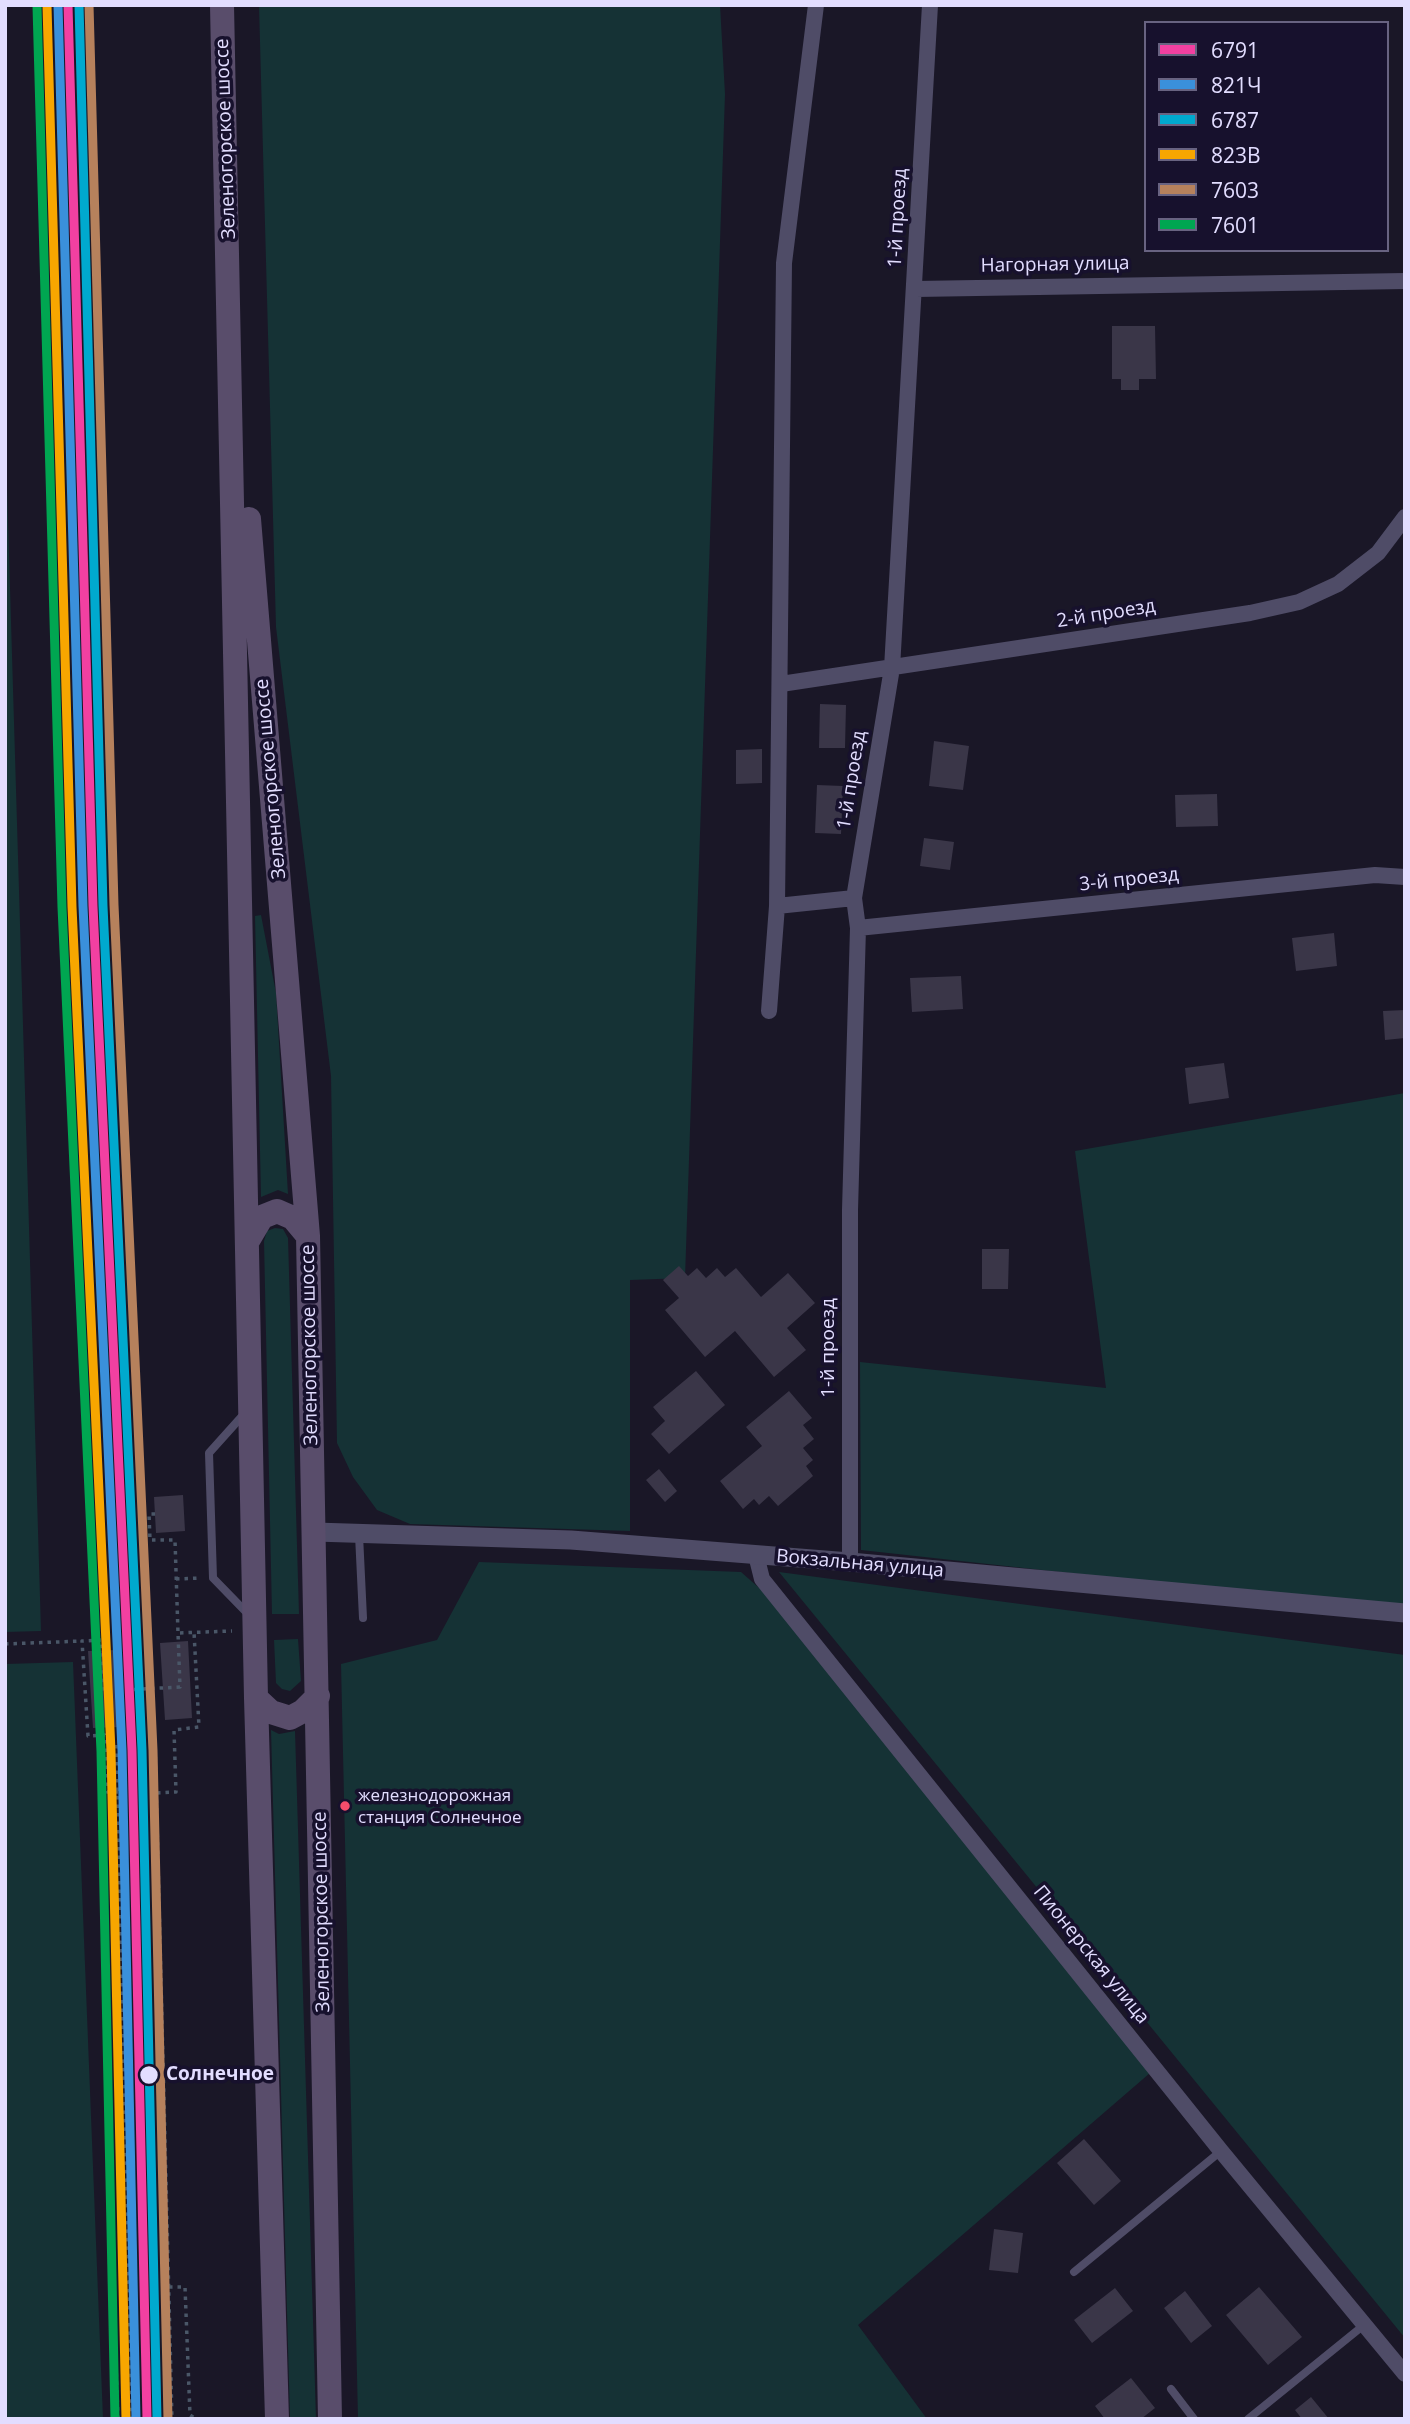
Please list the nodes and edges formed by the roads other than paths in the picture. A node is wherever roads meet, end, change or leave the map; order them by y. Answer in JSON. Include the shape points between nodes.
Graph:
{"nodes":[{"id":1,"x":222,"y":5,"type":"edge"},
{"id":2,"x":816,"y":5,"type":"edge"},
{"id":3,"x":930,"y":5,"type":"edge"},
{"id":4,"x":229,"y":274,"type":"junction"},
{"id":5,"x":1405,"y":281,"type":"edge"},
{"id":6,"x":916,"y":289,"type":"junction"},
{"id":7,"x":1405,"y":517,"type":"edge"},
{"id":8,"x":892,"y":668,"type":"junction"},
{"id":9,"x":781,"y":684,"type":"junction"},
{"id":10,"x":1405,"y":877,"type":"edge"},
{"id":11,"x":854,"y":898,"type":"junction"},
{"id":12,"x":776,"y":906,"type":"junction"},
{"id":13,"x":858,"y":928,"type":"junction"},
{"id":14,"x":769,"y":1011,"type":"dead end"},
{"id":15,"x":308,"y":1236,"type":"junction"},
{"id":16,"x":249,"y":1239,"type":"junction"},
{"id":17,"x":251,"y":1407,"type":"junction"},
{"id":18,"x":315,"y":1532,"type":"junction"},
{"id":19,"x":359,"y":1535,"type":"junction"},
{"id":20,"x":756,"y":1555,"type":"junction"},
{"id":21,"x":850,"y":1562,"type":"junction"},
{"id":22,"x":1405,"y":1613,"type":"edge"},
{"id":23,"x":363,"y":1619,"type":"dead end"},
{"id":24,"x":255,"y":1625,"type":"junction"},
{"id":25,"x":318,"y":1696,"type":"junction"},
{"id":26,"x":256,"y":1698,"type":"junction"},
{"id":27,"x":1221,"y":2151,"type":"junction"},
{"id":28,"x":1074,"y":2272,"type":"dead end"},
{"id":29,"x":1364,"y":2325,"type":"junction"},
{"id":30,"x":1405,"y":2374,"type":"edge"},
{"id":31,"x":1171,"y":2389,"type":"dead end"},
{"id":32,"x":276,"y":2419,"type":"edge"},
{"id":33,"x":330,"y":2419,"type":"edge"},
{"id":34,"x":1194,"y":2419,"type":"edge"},
{"id":35,"x":1248,"y":2419,"type":"edge"}],
"edges":[{"from":1,"to":4,"type":"main road","name":"Зеленогорское шоссе"},
{"from":2,"to":9,"type":"street","via":[[784,263]]},
{"from":3,"to":6,"type":"street","name":"1-й проезд"},
{"from":4,"to":15,"type":"main road","name":"Зеленогорское шоссе"},
{"from":4,"to":16,"type":"main road","name":"Зеленогорское шоссе"},
{"from":5,"to":6,"type":"street","name":"Нагорная улица"},
{"from":6,"to":8,"type":"street","name":"1-й проезд"},
{"from":7,"to":8,"type":"street","name":"2-й проезд","via":[[1378,553],[1338,584],[1299,602]]},
{"from":8,"to":9,"type":"street","name":"2-й проезд"},
{"from":8,"to":11,"type":"street","name":"1-й проезд"},
{"from":9,"to":12,"type":"street"},
{"from":10,"to":13,"type":"street","name":"3-й проезд","via":[[1375,875]]},
{"from":11,"to":12,"type":"street"},
{"from":11,"to":13,"type":"street","name":"1-й проезд"},
{"from":12,"to":14,"type":"street"},
{"from":13,"to":21,"type":"street","name":"1-й проезд","via":[[850,1210]]},
{"from":15,"to":16,"type":"main road","via":[[293,1219],[277,1211],[262,1217]]},
{"from":15,"to":18,"type":"main road","name":"Зеленогорское шоссе"},
{"from":16,"to":17,"type":"main road","name":"Зеленогорское шоссе"},
{"from":17,"to":24,"type":"main road","name":"Зеленогорское шоссе"},
{"from":17,"to":24,"type":"lane","via":[[209,1453],[212,1578]]},
{"from":18,"to":19,"type":"street","name":"Вокзальная улица"},
{"from":18,"to":25,"type":"main road","name":"Зеленогорское шоссе"},
{"from":19,"to":20,"type":"street","name":"Вокзальная улица","via":[[571,1541]]},
{"from":19,"to":23,"type":"lane"},
{"from":20,"to":21,"type":"street","name":"Вокзальная улица"},
{"from":20,"to":27,"type":"street","name":"Пионерская улица","via":[[762,1579]]},
{"from":21,"to":22,"type":"street","name":"Вокзальная улица"},
{"from":24,"to":26,"type":"main road","name":"Зеленогорское шоссе"},
{"from":25,"to":26,"type":"main road","via":[[290,1718],[271,1712]]},
{"from":25,"to":33,"type":"main road","name":"Зеленогорское шоссе"},
{"from":26,"to":32,"type":"main road","name":"Зеленогорское шоссе"},
{"from":27,"to":28,"type":"lane"},
{"from":27,"to":29,"type":"street","name":"Пионерская улица"},
{"from":29,"to":30,"type":"street","name":"Пионерская улица"},
{"from":29,"to":35,"type":"lane"},
{"from":31,"to":34,"type":"lane"}]}
